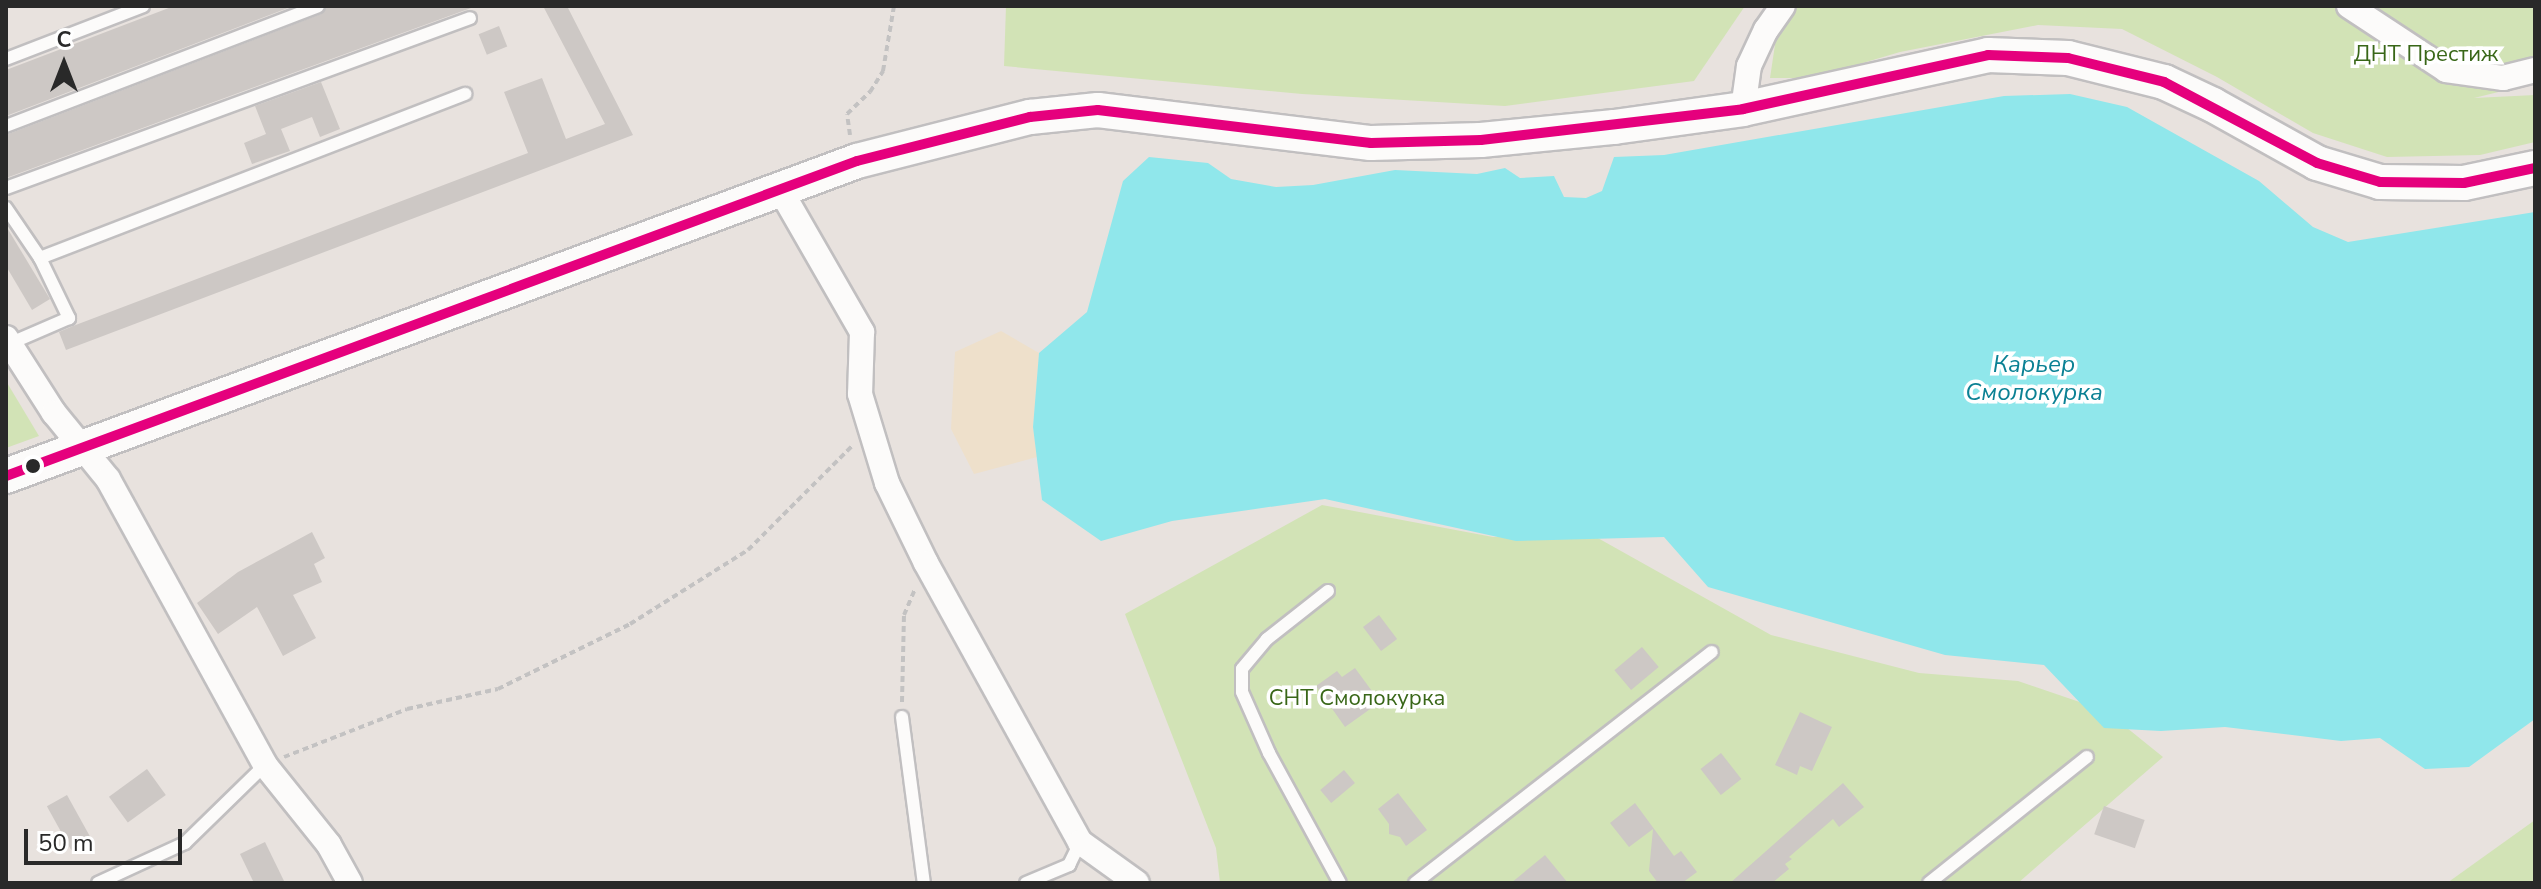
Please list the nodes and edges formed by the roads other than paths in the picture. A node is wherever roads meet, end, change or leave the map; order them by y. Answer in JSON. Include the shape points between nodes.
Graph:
{"nodes":[{"id":1,"x":143,"y":6,"type":"edge"},
{"id":2,"x":318,"y":6,"type":"edge"},
{"id":3,"x":1783,"y":6,"type":"edge"},
{"id":4,"x":2349,"y":6,"type":"edge"},
{"id":5,"x":470,"y":18,"type":"dead end"},
{"id":6,"x":6,"y":59,"type":"edge"},
{"id":7,"x":2535,"y":70,"type":"edge"},
{"id":8,"x":465,"y":94,"type":"dead end"},
{"id":9,"x":1743,"y":109,"type":"junction"},
{"id":10,"x":6,"y":126,"type":"edge"},
{"id":11,"x":2535,"y":168,"type":"edge"},
{"id":12,"x":6,"y":188,"type":"edge"},
{"id":13,"x":781,"y":191,"type":"junction"},
{"id":14,"x":6,"y":208,"type":"edge"},
{"id":15,"x":40,"y":258,"type":"junction"},
{"id":16,"x":8,"y":341,"type":"edge"},
{"id":17,"x":85,"y":449,"type":"junction"},
{"id":18,"x":6,"y":476,"type":"edge"},
{"id":19,"x":1328,"y":591,"type":"dead end"},
{"id":20,"x":1712,"y":652,"type":"dead end"},
{"id":21,"x":902,"y":717,"type":"road end"},
{"id":22,"x":2087,"y":757,"type":"dead end"},
{"id":23,"x":265,"y":765,"type":"junction"},
{"id":24,"x":1080,"y":842,"type":"junction"},
{"id":25,"x":98,"y":883,"type":"edge"},
{"id":26,"x":350,"y":883,"type":"edge"},
{"id":27,"x":924,"y":883,"type":"edge"},
{"id":28,"x":1026,"y":883,"type":"edge"},
{"id":29,"x":1137,"y":883,"type":"edge"},
{"id":30,"x":1340,"y":883,"type":"edge"},
{"id":31,"x":1415,"y":883,"type":"edge"},
{"id":32,"x":1929,"y":883,"type":"edge"}],
"edges":[{"from":1,"to":6,"type":"lane"},
{"from":2,"to":10,"type":"lane"},
{"from":3,"to":9,"type":"street","via":[[1749,66]]},
{"from":4,"to":7,"type":"street","via":[[2446,70],[2503,78]]},
{"from":5,"to":12,"type":"lane"},
{"from":8,"to":15,"type":"lane"},
{"from":9,"to":11,"type":"street","via":[[1988,55],[2068,58],[2164,82],[2317,163],[2380,182],[2464,183]]},
{"from":9,"to":13,"type":"street","via":[[1496,138],[1371,143],[1098,110],[1030,117],[857,161]]},
{"from":13,"to":17,"type":"street"},
{"from":13,"to":24,"type":"street","via":[[862,332],[860,394],[887,483]]},
{"from":14,"to":15,"type":"lane"},
{"from":15,"to":16,"type":"lane","via":[[69,318]]},
{"from":16,"to":17,"type":"street","via":[[54,413]]},
{"from":17,"to":18,"type":"street"},
{"from":17,"to":23,"type":"street","via":[[108,479]]},
{"from":19,"to":30,"type":"lane","via":[[1267,639],[1242,669],[1242,692]]},
{"from":20,"to":31,"type":"lane"},
{"from":21,"to":27,"type":"lane"},
{"from":22,"to":32,"type":"lane"},
{"from":23,"to":25,"type":"lane","via":[[185,843]]},
{"from":23,"to":26,"type":"street","via":[[329,845]]},
{"from":24,"to":28,"type":"lane","via":[[1069,865]]},
{"from":24,"to":29,"type":"street"}]}
